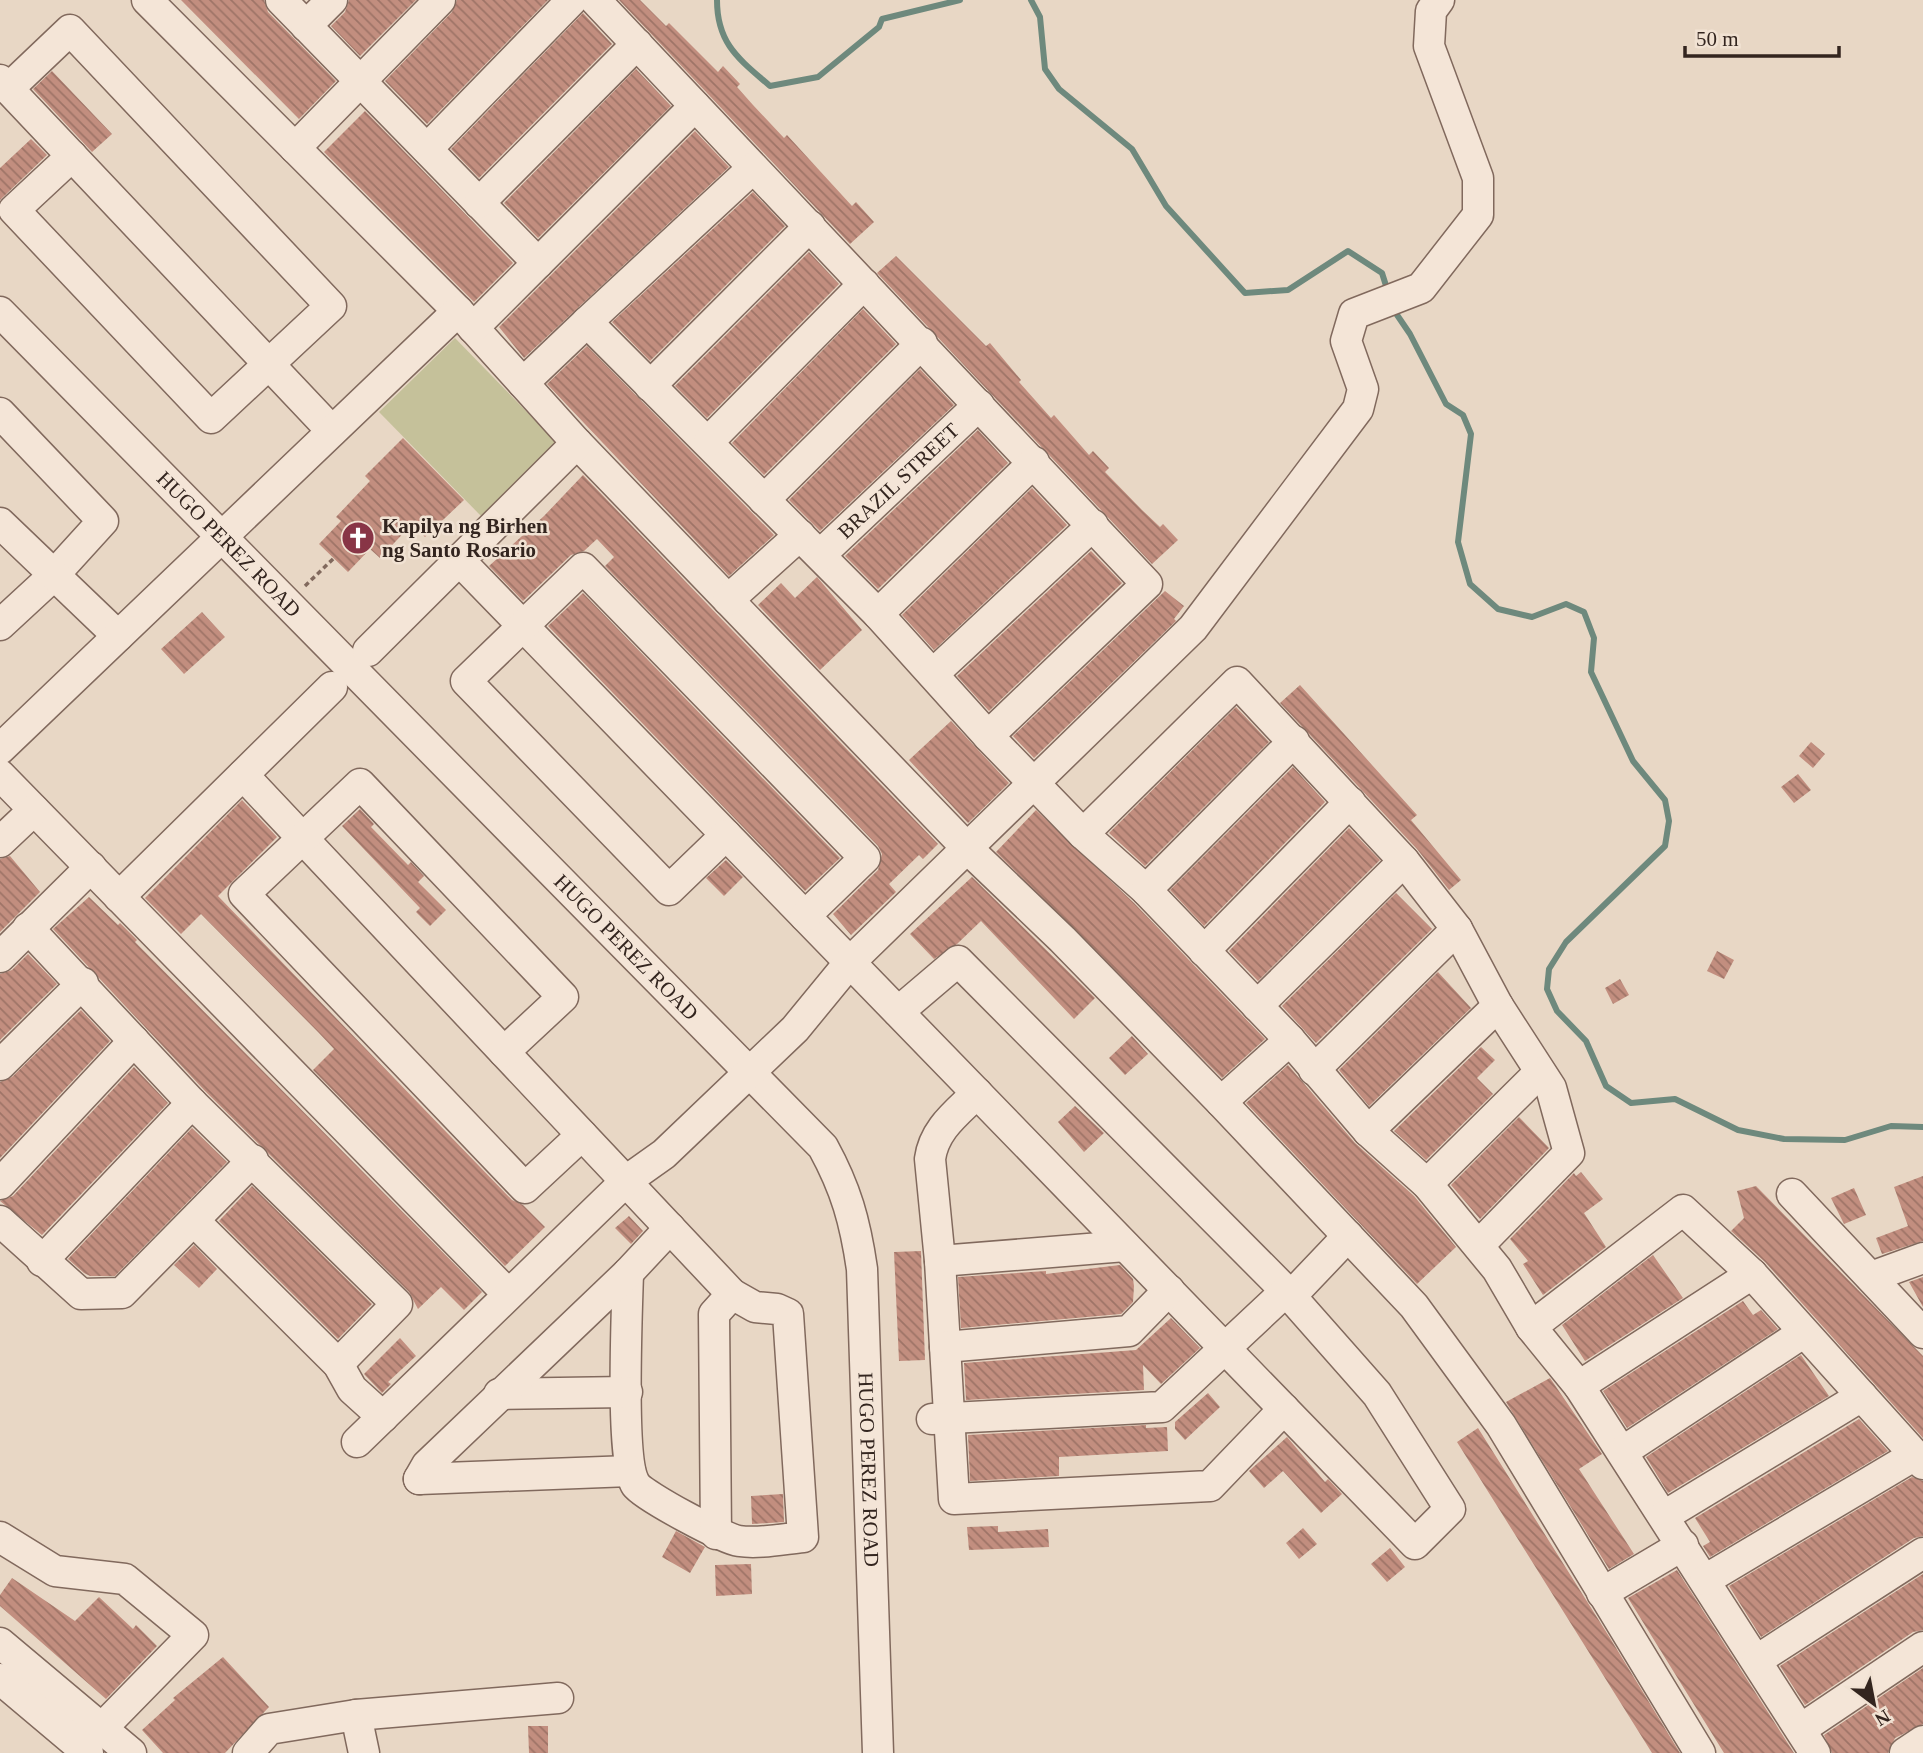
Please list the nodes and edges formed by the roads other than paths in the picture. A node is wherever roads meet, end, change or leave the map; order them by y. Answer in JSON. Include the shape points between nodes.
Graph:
{"nodes":[{"id":1,"x":147,"y":0,"type":"edge"},
{"id":2,"x":281,"y":0,"type":"edge"},
{"id":3,"x":332,"y":0,"type":"edge"},
{"id":4,"x":440,"y":0,"type":"edge"},
{"id":5,"x":572,"y":0,"type":"edge"},
{"id":6,"x":595,"y":0,"type":"edge"},
{"id":7,"x":1429,"y":4,"type":"edge"},
{"id":8,"x":306,"y":26,"type":"junction"},
{"id":9,"x":637,"y":44,"type":"junction"},
{"id":10,"x":361,"y":82,"type":"junction"},
{"id":11,"x":4,"y":85,"type":"edge"},
{"id":12,"x":695,"y":106,"type":"junction"},
{"id":13,"x":295,"y":148,"type":"junction"},
{"id":14,"x":426,"y":149,"type":"junction"},
{"id":15,"x":72,"y":156,"type":"junction"},
{"id":16,"x":753,"y":168,"type":"junction"},
{"id":17,"x":479,"y":203,"type":"junction"},
{"id":18,"x":810,"y":226,"type":"junction"},
{"id":19,"x":538,"y":263,"type":"junction"},
{"id":20,"x":864,"y":284,"type":"junction"},
{"id":21,"x":0,"y":312,"type":"edge"},
{"id":22,"x":466,"y":319,"type":"junction"},
{"id":23,"x":587,"y":322,"type":"junction"},
{"id":24,"x":922,"y":344,"type":"junction"},
{"id":25,"x":268,"y":364,"type":"junction"},
{"id":26,"x":523,"y":383,"type":"junction"},
{"id":27,"x":650,"y":386,"type":"junction"},
{"id":28,"x":979,"y":405,"type":"junction"},
{"id":29,"x":0,"y":413,"type":"edge"},
{"id":30,"x":332,"y":431,"type":"junction"},
{"id":31,"x":709,"y":441,"type":"junction"},
{"id":32,"x":577,"y":443,"type":"junction"},
{"id":33,"x":1034,"y":462,"type":"junction"},
{"id":34,"x":764,"y":500,"type":"junction"},
{"id":35,"x":0,"y":523,"type":"edge"},
{"id":36,"x":1093,"y":525,"type":"junction"},
{"id":37,"x":221,"y":537,"type":"junction"},
{"id":38,"x":810,"y":545,"type":"junction"},
{"id":39,"x":459,"y":560,"type":"junction"},
{"id":40,"x":53,"y":576,"type":"junction"},
{"id":41,"x":728,"y":600,"type":"junction"},
{"id":42,"x":878,"y":614,"type":"junction"},
{"id":43,"x":0,"y":625,"type":"edge"},
{"id":44,"x":523,"y":626,"type":"junction"},
{"id":45,"x":118,"y":636,"type":"junction"},
{"id":46,"x":368,"y":651,"type":"dead end"},
{"id":47,"x":933,"y":674,"type":"junction"},
{"id":48,"x":332,"y":687,"type":"dead end"},
{"id":49,"x":988,"y":736,"type":"junction"},
{"id":50,"x":1294,"y":741,"type":"junction"},
{"id":51,"x":0,"y":748,"type":"edge"},
{"id":52,"x":0,"y":775,"type":"edge"},
{"id":53,"x":243,"y":775,"type":"junction"},
{"id":54,"x":1034,"y":782,"type":"junction"},
{"id":55,"x":1350,"y":802,"type":"junction"},
{"id":56,"x":34,"y":810,"type":"junction"},
{"id":57,"x":1083,"y":834,"type":"junction"},
{"id":58,"x":726,"y":835,"type":"junction"},
{"id":59,"x":302,"y":839,"type":"junction"},
{"id":60,"x":0,"y":842,"type":"edge"},
{"id":61,"x":967,"y":848,"type":"junction"},
{"id":62,"x":1404,"y":861,"type":"junction"},
{"id":63,"x":91,"y":867,"type":"junction"},
{"id":64,"x":1146,"y":890,"type":"junction"},
{"id":65,"x":120,"y":897,"type":"junction"},
{"id":66,"x":805,"y":916,"type":"junction"},
{"id":67,"x":29,"y":928,"type":"junction"},
{"id":68,"x":1458,"y":929,"type":"junction"},
{"id":69,"x":1204,"y":951,"type":"junction"},
{"id":70,"x":0,"y":957,"type":"edge"},
{"id":71,"x":850,"y":962,"type":"junction"},
{"id":72,"x":83,"y":983,"type":"junction"},
{"id":73,"x":1257,"y":1006,"type":"junction"},
{"id":74,"x":1498,"y":1006,"type":"junction"},
{"id":75,"x":898,"y":1012,"type":"junction"},
{"id":76,"x":1290,"y":1040,"type":"junction"},
{"id":77,"x":134,"y":1041,"type":"junction"},
{"id":78,"x":504,"y":1052,"type":"junction"},
{"id":79,"x":0,"y":1065,"type":"edge"},
{"id":80,"x":743,"y":1066,"type":"junction"},
{"id":81,"x":1314,"y":1070,"type":"junction"},
{"id":82,"x":1540,"y":1072,"type":"junction"},
{"id":83,"x":977,"y":1093,"type":"junction"},
{"id":84,"x":192,"y":1102,"type":"junction"},
{"id":85,"x":1221,"y":1102,"type":"junction"},
{"id":86,"x":1368,"y":1131,"type":"junction"},
{"id":87,"x":582,"y":1135,"type":"junction"},
{"id":88,"x":253,"y":1160,"type":"junction"},
{"id":89,"x":626,"y":1181,"type":"junction"},
{"id":90,"x":0,"y":1184,"type":"edge"},
{"id":91,"x":1427,"y":1184,"type":"junction"},
{"id":92,"x":1792,"y":1194,"type":"dead end"},
{"id":93,"x":0,"y":1221,"type":"edge"},
{"id":94,"x":194,"y":1221,"type":"junction"},
{"id":95,"x":670,"y":1228,"type":"junction"},
{"id":96,"x":1348,"y":1236,"type":"junction"},
{"id":97,"x":1479,"y":1245,"type":"junction"},
{"id":98,"x":1125,"y":1246,"type":"junction"},
{"id":99,"x":1923,"y":1258,"type":"edge"},
{"id":100,"x":42,"y":1261,"type":"junction"},
{"id":101,"x":940,"y":1261,"type":"junction"},
{"id":102,"x":628,"y":1273,"type":"junction"},
{"id":103,"x":1752,"y":1275,"type":"junction"},
{"id":104,"x":1871,"y":1277,"type":"junction"},
{"id":105,"x":1169,"y":1290,"type":"junction"},
{"id":106,"x":508,"y":1294,"type":"junction"},
{"id":107,"x":732,"y":1294,"type":"junction"},
{"id":108,"x":1289,"y":1294,"type":"junction"},
{"id":109,"x":1531,"y":1327,"type":"junction"},
{"id":110,"x":1803,"y":1333,"type":"junction"},
{"id":111,"x":1923,"y":1333,"type":"edge"},
{"id":112,"x":944,"y":1347,"type":"junction"},
{"id":113,"x":1224,"y":1348,"type":"junction"},
{"id":114,"x":338,"y":1364,"type":"junction"},
{"id":115,"x":1579,"y":1386,"type":"junction"},
{"id":116,"x":626,"y":1392,"type":"junction"},
{"id":117,"x":499,"y":1394,"type":"junction"},
{"id":118,"x":1862,"y":1396,"type":"junction"},
{"id":119,"x":1284,"y":1409,"type":"junction"},
{"id":120,"x":383,"y":1417,"type":"junction"},
{"id":121,"x":940,"y":1419,"type":"junction"},
{"id":122,"x":357,"y":1442,"type":"dead end"},
{"id":123,"x":1622,"y":1452,"type":"junction"},
{"id":124,"x":1919,"y":1459,"type":"edge"},
{"id":125,"x":630,"y":1471,"type":"junction"},
{"id":126,"x":1664,"y":1516,"type":"junction"},
{"id":127,"x":716,"y":1534,"type":"junction"},
{"id":128,"x":0,"y":1537,"type":"edge"},
{"id":129,"x":1683,"y":1545,"type":"junction"},
{"id":130,"x":1923,"y":1553,"type":"edge"},
{"id":131,"x":1705,"y":1580,"type":"junction"},
{"id":132,"x":1602,"y":1593,"type":"junction"},
{"id":133,"x":0,"y":1643,"type":"edge"},
{"id":134,"x":1923,"y":1647,"type":"edge"},
{"id":135,"x":1757,"y":1660,"type":"junction"},
{"id":136,"x":0,"y":1679,"type":"edge"},
{"id":137,"x":558,"y":1698,"type":"dead end"},
{"id":138,"x":356,"y":1714,"type":"junction"},
{"id":139,"x":103,"y":1727,"type":"junction"},
{"id":140,"x":1808,"y":1741,"type":"edge"},
{"id":141,"x":1923,"y":1741,"type":"edge"},
{"id":142,"x":88,"y":1753,"type":"edge"},
{"id":143,"x":131,"y":1753,"type":"edge"},
{"id":144,"x":248,"y":1753,"type":"edge"},
{"id":145,"x":364,"y":1753,"type":"edge"},
{"id":146,"x":878,"y":1753,"type":"edge"},
{"id":147,"x":1700,"y":1753,"type":"edge"},
{"id":148,"x":1905,"y":1753,"type":"edge"}],
"edges":[{"from":1,"to":13,"type":"street"},
{"from":2,"to":8,"type":"street"},
{"from":3,"to":8,"type":"street"},
{"from":4,"to":10,"type":"street"},
{"from":5,"to":14,"type":"street"},
{"from":6,"to":9,"type":"street"},
{"from":7,"to":54,"type":"street","via":[[1429,46],[1478,178],[1478,215],[1421,288],[1354,314],[1346,341],[1363,389],[1358,409],[1193,628]]},
{"from":8,"to":10,"type":"street"},
{"from":9,"to":12,"type":"street"},
{"from":9,"to":17,"type":"street"},
{"from":10,"to":13,"type":"street"},
{"from":10,"to":14,"type":"street"},
{"from":11,"to":15,"type":"street"},
{"from":11,"to":25,"type":"street","via":[[70,30],[331,306]]},
{"from":12,"to":16,"type":"street"},
{"from":12,"to":19,"type":"street"},
{"from":13,"to":22,"type":"street"},
{"from":14,"to":17,"type":"street"},
{"from":15,"to":25,"type":"street"},
{"from":15,"to":25,"type":"street","via":[[14,210],[211,418]]},
{"from":16,"to":18,"type":"street"},
{"from":16,"to":23,"type":"street"},
{"from":17,"to":19,"type":"street"},
{"from":18,"to":20,"type":"street"},
{"from":18,"to":27,"type":"street"},
{"from":19,"to":22,"type":"street"},
{"from":20,"to":24,"type":"street"},
{"from":20,"to":31,"type":"street"},
{"from":21,"to":37,"type":"street","name":"HUGO PEREZ ROAD"},
{"from":22,"to":26,"type":"street"},
{"from":22,"to":30,"type":"street"},
{"from":23,"to":26,"type":"street"},
{"from":23,"to":27,"type":"street"},
{"from":24,"to":28,"type":"street"},
{"from":24,"to":34,"type":"street"},
{"from":25,"to":30,"type":"street"},
{"from":26,"to":32,"type":"street"},
{"from":27,"to":31,"type":"street"},
{"from":28,"to":33,"type":"street"},
{"from":28,"to":38,"type":"street","name":"BRAZIL STREET"},
{"from":29,"to":40,"type":"street","via":[[103,521]]},
{"from":30,"to":37,"type":"street"},
{"from":31,"to":34,"type":"street"},
{"from":32,"to":39,"type":"street"},
{"from":32,"to":41,"type":"street"},
{"from":33,"to":36,"type":"street"},
{"from":33,"to":42,"type":"street"},
{"from":34,"to":38,"type":"street"},
{"from":35,"to":40,"type":"street"},
{"from":36,"to":47,"type":"street"},
{"from":36,"to":49,"type":"street","via":[[1147,584]]},
{"from":37,"to":45,"type":"street"},
{"from":37,"to":80,"type":"street","name":"HUGO PEREZ ROAD"},
{"from":38,"to":41,"type":"street","name":"BRAZIL STREET"},
{"from":38,"to":42,"type":"street"},
{"from":39,"to":44,"type":"street"},
{"from":39,"to":46,"type":"street"},
{"from":40,"to":43,"type":"street"},
{"from":40,"to":45,"type":"street"},
{"from":41,"to":61,"type":"street"},
{"from":42,"to":47,"type":"street"},
{"from":44,"to":58,"type":"street"},
{"from":44,"to":58,"type":"street","via":[[466,681],[668,890]]},
{"from":44,"to":66,"type":"street","via":[[583,568],[865,858]]},
{"from":45,"to":51,"type":"street"},
{"from":47,"to":49,"type":"street"},
{"from":48,"to":53,"type":"street"},
{"from":49,"to":54,"type":"street"},
{"from":50,"to":55,"type":"street"},
{"from":50,"to":57,"type":"street","via":[[1237,682]]},
{"from":50,"to":64,"type":"street"},
{"from":52,"to":56,"type":"street"},
{"from":53,"to":59,"type":"street"},
{"from":53,"to":65,"type":"street"},
{"from":54,"to":57,"type":"street"},
{"from":54,"to":61,"type":"street"},
{"from":55,"to":62,"type":"street"},
{"from":55,"to":69,"type":"street"},
{"from":56,"to":60,"type":"street"},
{"from":56,"to":63,"type":"street"},
{"from":57,"to":64,"type":"street"},
{"from":58,"to":66,"type":"street"},
{"from":59,"to":78,"type":"street"},
{"from":59,"to":78,"type":"street","via":[[360,784],[563,997]]},
{"from":59,"to":87,"type":"street","via":[[244,894],[525,1188]]},
{"from":61,"to":71,"type":"street"},
{"from":61,"to":85,"type":"street"},
{"from":62,"to":68,"type":"street"},
{"from":62,"to":73,"type":"street"},
{"from":63,"to":65,"type":"street"},
{"from":63,"to":67,"type":"street"},
{"from":64,"to":69,"type":"street"},
{"from":65,"to":106,"type":"street"},
{"from":66,"to":71,"type":"street"},
{"from":67,"to":70,"type":"street"},
{"from":67,"to":72,"type":"street"},
{"from":68,"to":74,"type":"street"},
{"from":68,"to":81,"type":"street"},
{"from":69,"to":73,"type":"street"},
{"from":71,"to":75,"type":"street"},
{"from":71,"to":80,"type":"street","via":[[783,1014]]},
{"from":72,"to":77,"type":"street"},
{"from":72,"to":79,"type":"street"},
{"from":73,"to":76,"type":"street"},
{"from":74,"to":82,"type":"street"},
{"from":74,"to":86,"type":"street"},
{"from":75,"to":83,"type":"street"},
{"from":75,"to":108,"type":"street","via":[[958,961]]},
{"from":76,"to":81,"type":"street"},
{"from":76,"to":85,"type":"street"},
{"from":77,"to":84,"type":"street"},
{"from":77,"to":90,"type":"street"},
{"from":78,"to":87,"type":"street"},
{"from":80,"to":89,"type":"street","via":[[653,1143]]},
{"from":80,"to":146,"type":"street","name":"HUGO PEREZ ROAD","via":[[823,1147],[855,1220],[862,1269]]},
{"from":81,"to":86,"type":"street"},
{"from":82,"to":91,"type":"street"},
{"from":82,"to":97,"type":"street","via":[[1551,1088],[1570,1153]]},
{"from":83,"to":98,"type":"street"},
{"from":83,"to":101,"type":"street","via":[[940,1129],[932,1145]]},
{"from":84,"to":88,"type":"street"},
{"from":84,"to":100,"type":"street"},
{"from":85,"to":96,"type":"street"},
{"from":86,"to":91,"type":"street"},
{"from":87,"to":89,"type":"street"},
{"from":88,"to":94,"type":"street"},
{"from":88,"to":114,"type":"street","via":[[397,1304]]},
{"from":89,"to":95,"type":"street"},
{"from":89,"to":106,"type":"street"},
{"from":91,"to":97,"type":"street"},
{"from":92,"to":104,"type":"street"},
{"from":93,"to":100,"type":"street"},
{"from":94,"to":100,"type":"street","via":[[122,1293],[81,1294]]},
{"from":94,"to":114,"type":"street"},
{"from":95,"to":102,"type":"street"},
{"from":95,"to":107,"type":"street"},
{"from":96,"to":108,"type":"street"},
{"from":96,"to":132,"type":"street","via":[[1414,1306],[1501,1425]]},
{"from":97,"to":109,"type":"street"},
{"from":98,"to":101,"type":"street"},
{"from":98,"to":105,"type":"street"},
{"from":99,"to":104,"type":"street"},
{"from":101,"to":112,"type":"street"},
{"from":102,"to":116,"type":"street"},
{"from":102,"to":117,"type":"street"},
{"from":103,"to":109,"type":"street","via":[[1683,1210]]},
{"from":103,"to":110,"type":"street"},
{"from":103,"to":115,"type":"street"},
{"from":104,"to":111,"type":"street"},
{"from":105,"to":112,"type":"street","via":[[1129,1331]]},
{"from":105,"to":113,"type":"street"},
{"from":106,"to":120,"type":"street"},
{"from":107,"to":127,"type":"street","via":[[714,1314]]},
{"from":107,"to":127,"type":"street","via":[[755,1307],[788,1314],[803,1538],[740,1542]]},
{"from":108,"to":113,"type":"street"},
{"from":108,"to":119,"type":"street","via":[[1377,1394],[1450,1509],[1415,1544]]},
{"from":109,"to":115,"type":"street"},
{"from":110,"to":118,"type":"street"},
{"from":110,"to":123,"type":"street"},
{"from":112,"to":121,"type":"street"},
{"from":113,"to":119,"type":"street"},
{"from":113,"to":121,"type":"street","via":[[1162,1407]]},
{"from":114,"to":120,"type":"street","via":[[352,1389]]},
{"from":115,"to":123,"type":"street"},
{"from":116,"to":117,"type":"street"},
{"from":116,"to":125,"type":"street"},
{"from":117,"to":125,"type":"street","via":[[427,1465],[419,1479]]},
{"from":118,"to":124,"type":"street"},
{"from":118,"to":126,"type":"street"},
{"from":119,"to":121,"type":"street","via":[[1210,1486],[954,1499]]},
{"from":120,"to":122,"type":"street"},
{"from":123,"to":126,"type":"street"},
{"from":124,"to":131,"type":"street"},
{"from":125,"to":127,"type":"street","via":[[637,1487]]},
{"from":126,"to":129,"type":"street"},
{"from":128,"to":139,"type":"street","via":[[55,1571],[125,1579],[193,1635]]},
{"from":129,"to":131,"type":"street"},
{"from":129,"to":132,"type":"street"},
{"from":130,"to":135,"type":"street"},
{"from":131,"to":135,"type":"street"},
{"from":132,"to":147,"type":"street"},
{"from":133,"to":139,"type":"street"},
{"from":134,"to":140,"type":"street"},
{"from":135,"to":140,"type":"street"},
{"from":136,"to":142,"type":"street"},
{"from":137,"to":138,"type":"street"},
{"from":138,"to":144,"type":"street","via":[[269,1729]]},
{"from":138,"to":145,"type":"street"},
{"from":139,"to":143,"type":"street"},
{"from":141,"to":148,"type":"street"}]}
